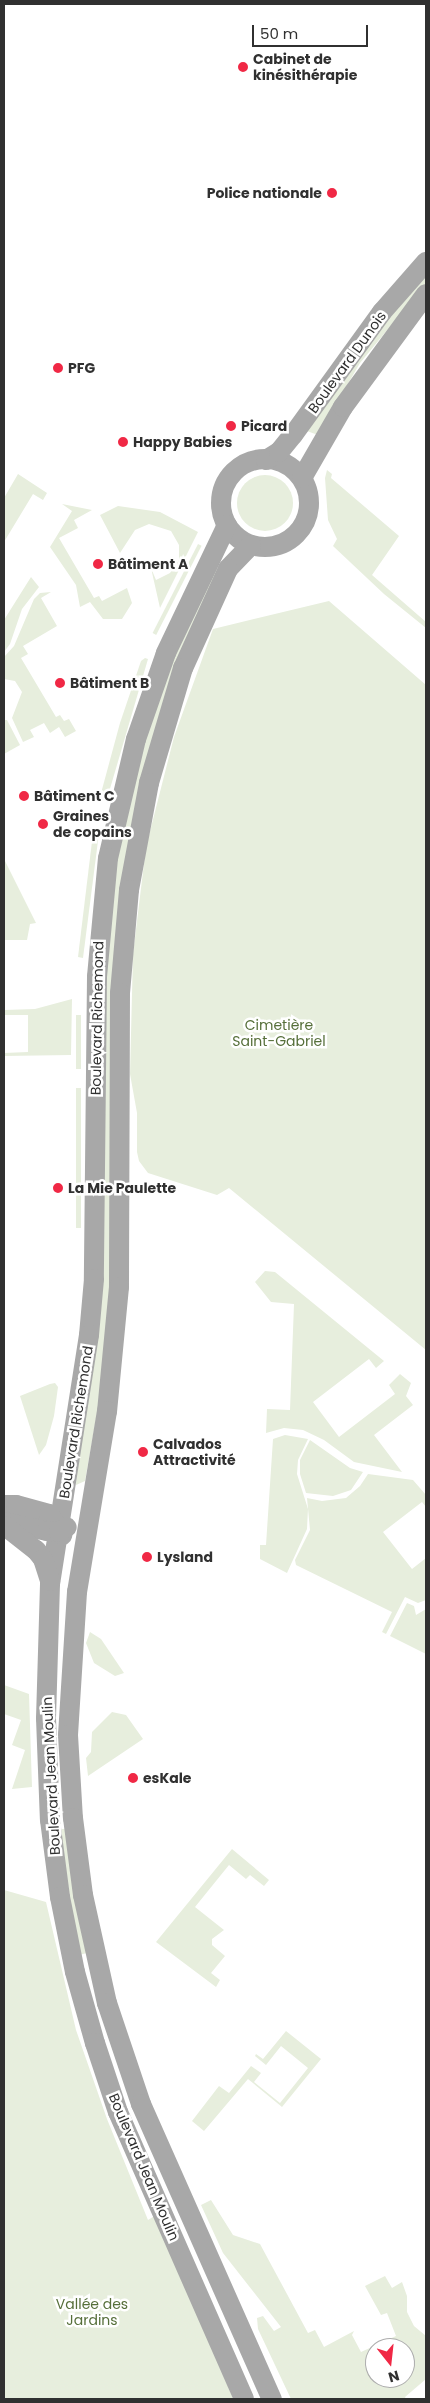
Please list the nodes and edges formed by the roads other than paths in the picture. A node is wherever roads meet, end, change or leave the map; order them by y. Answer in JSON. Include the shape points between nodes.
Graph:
{"nodes":[{"id":1,"x":426,"y":262,"type":"edge"},
{"id":2,"x":426,"y":294,"type":"edge"},
{"id":3,"x":266,"y":460,"type":"junction"},
{"id":4,"x":302,"y":478,"type":"junction"},
{"id":5,"x":227,"y":525,"type":"junction"},
{"id":6,"x":251,"y":545,"type":"junction"},
{"id":7,"x":91,"y":1499,"type":"junction"},
{"id":8,"x":4,"y":1505,"type":"edge"},
{"id":9,"x":4,"y":1523,"type":"edge"},
{"id":10,"x":59,"y":1532,"type":"junction"},
{"id":11,"x":50,"y":1584,"type":"junction"},
{"id":12,"x":77,"y":1592,"type":"junction"},
{"id":13,"x":244,"y":2399,"type":"edge"},
{"id":14,"x":272,"y":2399,"type":"edge"}],
"edges":[{"from":1,"to":3,"type":"main road","name":"Boulevard Dunois","via":[[382,312],[293,435],[279,452]]},
{"from":2,"to":4,"type":"main road","name":"Boulevard Dunois","via":[[343,407]]},
{"from":3,"to":4,"type":"main road","via":[[284,464]]},
{"from":3,"to":5,"type":"main road","via":[[243,465],[229,478],[221,504]]},
{"from":4,"to":6,"type":"main road","via":[[308,500],[307,514],[298,531],[276,546]]},
{"from":5,"to":6,"type":"main road","via":[[238,538]]},
{"from":5,"to":10,"type":"main road","name":"Boulevard Richemond","via":[[166,653],[136,739],[108,858],[97,977],[94,1278]]},
{"from":6,"to":7,"type":"main road","name":"Boulevard Richemond","via":[[228,570],[183,668],[149,783],[130,882],[120,993],[119,1287],[108,1411]]},
{"from":7,"to":10,"type":"main road"},
{"from":7,"to":12,"type":"main road","name":"Boulevard Jean Moulin"},
{"from":8,"to":10,"type":"main road","via":[[49,1514]]},
{"from":9,"to":10,"type":"main road"},
{"from":9,"to":11,"type":"main road","via":[[36,1550],[48,1570]]},
{"from":10,"to":11,"type":"main road","name":"Boulevard Jean Moulin"},
{"from":10,"to":12,"type":"main road","name":"Boulevard Jean Moulin","via":[[71,1554]]},
{"from":11,"to":13,"type":"main road","name":"Boulevard Jean Moulin","via":[[46,1718],[50,1820],[60,1898],[75,1972],[118,2112]]},
{"from":12,"to":14,"type":"main road","name":"Boulevard Jean Moulin","via":[[68,1735],[73,1818],[83,1894],[100,1976],[141,2104]]}]}
